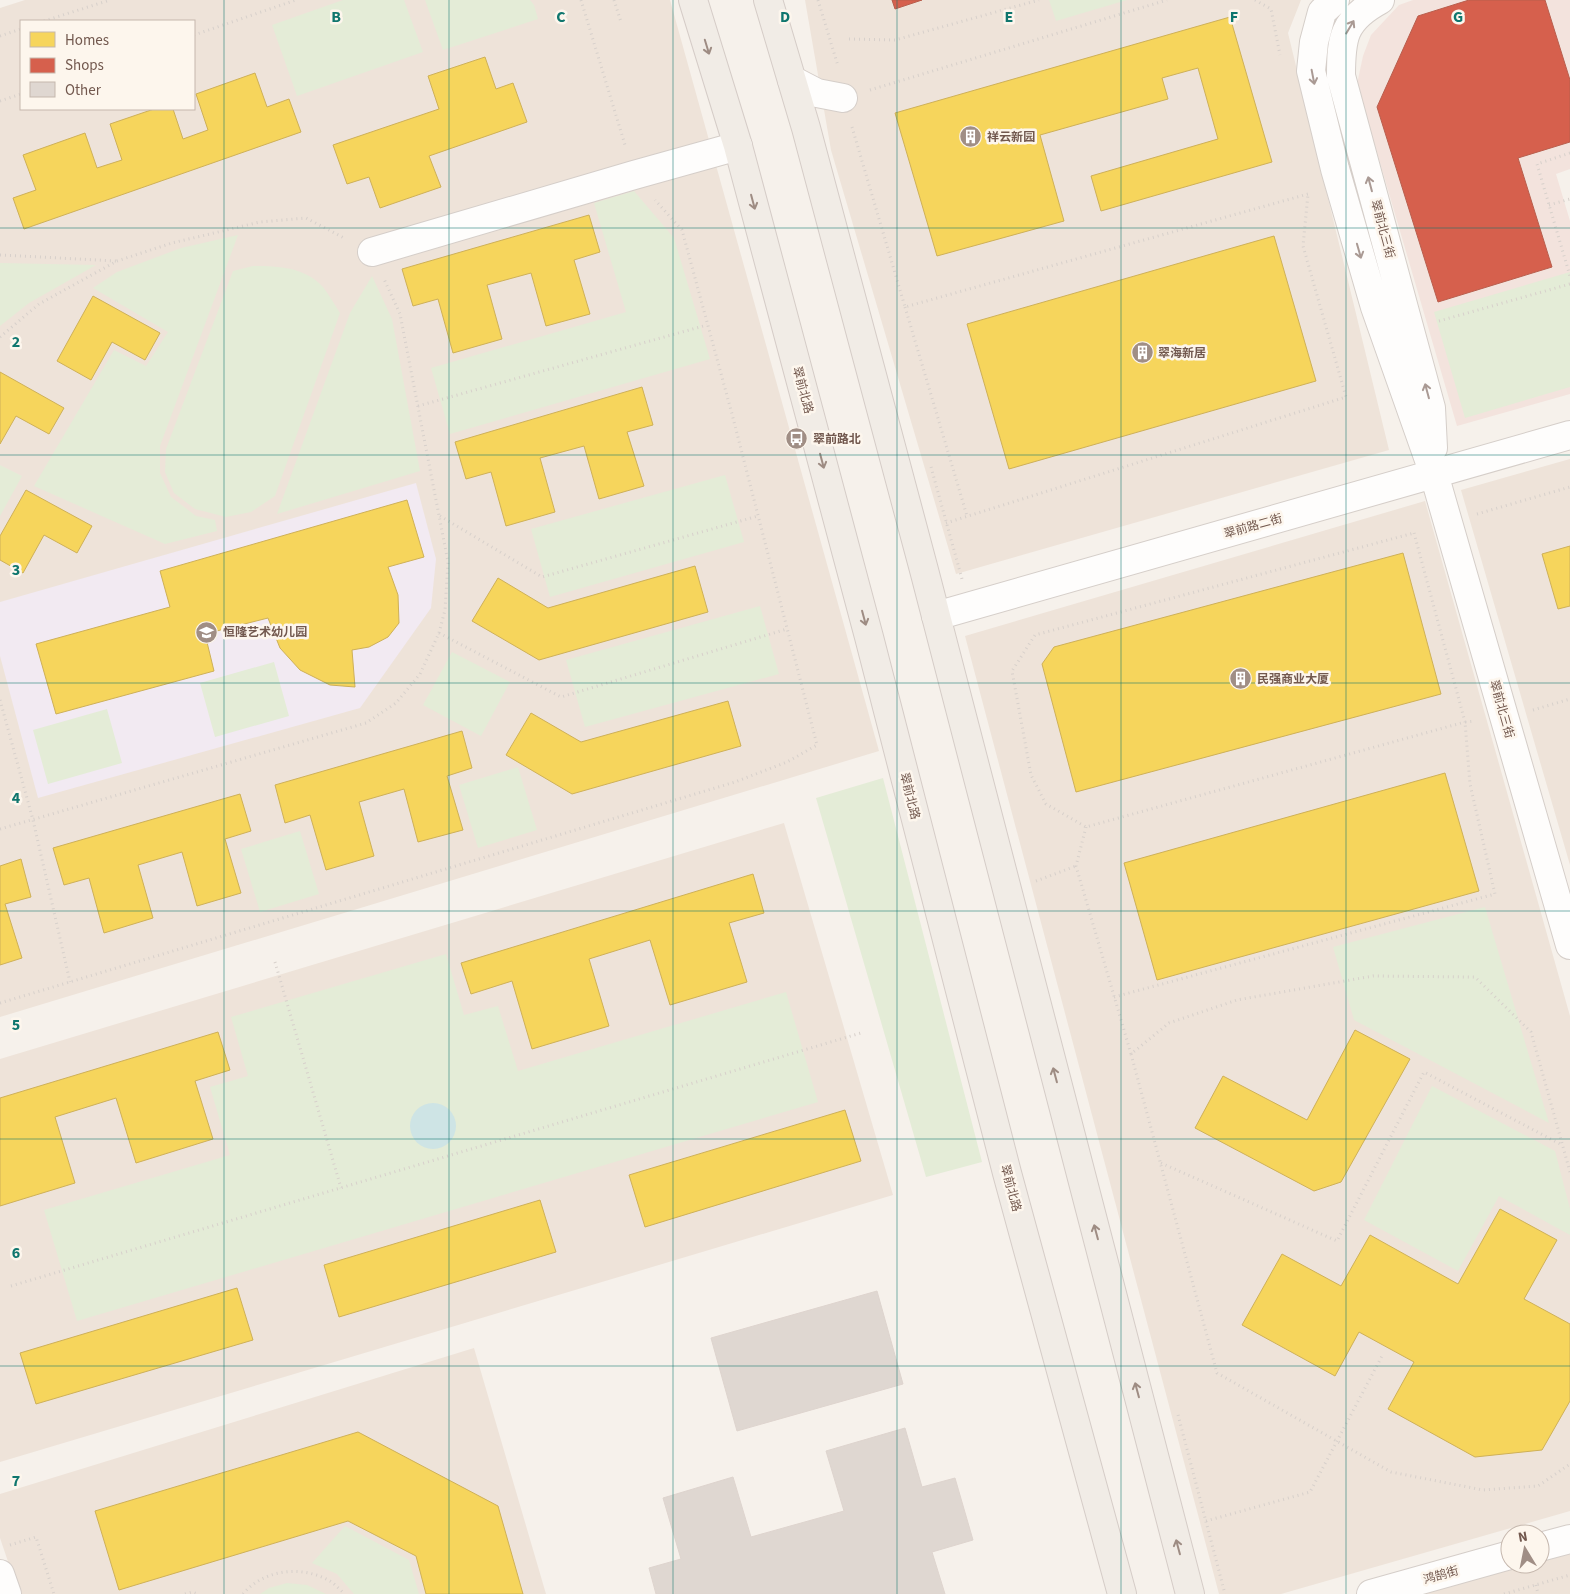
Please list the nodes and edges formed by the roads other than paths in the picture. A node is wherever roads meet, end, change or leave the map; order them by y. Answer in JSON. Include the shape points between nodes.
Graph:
{"nodes":[{"id":1,"x":693,"y":0,"type":"edge"},
{"id":2,"x":768,"y":0,"type":"edge"},
{"id":3,"x":1334,"y":0,"type":"edge"},
{"id":4,"x":1380,"y":0,"type":"edge"},
{"id":5,"x":792,"y":80,"type":"junction"},
{"id":6,"x":806,"y":128,"type":"junction"},
{"id":7,"x":738,"y":146,"type":"junction"},
{"id":8,"x":372,"y":252,"type":"road end"},
{"id":9,"x":1570,"y":435,"type":"edge"},
{"id":10,"x":1434,"y":474,"type":"junction"},
{"id":11,"x":936,"y":616,"type":"junction"},
{"id":12,"x":1570,"y":945,"type":"edge"},
{"id":13,"x":1570,"y":1539,"type":"edge"},
{"id":14,"x":1550,"y":1544,"type":"edge"},
{"id":15,"x":1500,"y":1558,"type":"edge"},
{"id":16,"x":0,"y":1574,"type":"edge"},
{"id":17,"x":7,"y":1594,"type":"edge"},
{"id":18,"x":1122,"y":1594,"type":"edge"},
{"id":19,"x":1190,"y":1594,"type":"edge"},
{"id":20,"x":1371,"y":1594,"type":"edge"}],
"edges":[{"from":1,"to":7,"type":"main road","name":"翠前北路","one_way":true},
{"from":2,"to":5,"type":"main road"},
{"from":3,"to":10,"type":"street","name":"翠前北三街","one_way":true,"via":[[1322,12],[1311,71],[1375,308]]},
{"from":10,"to":4,"type":"street","name":"翠前北三街","one_way":true,"via":[[1431,408],[1341,76],[1341,48],[1348,26]]},
{"from":5,"to":6,"type":"main road"},
{"from":5,"to":6,"type":"street","via":[[817,93],[843,98],[823,109]]},
{"from":6,"to":11,"type":"main road"},
{"from":7,"to":8,"type":"street"},
{"from":7,"to":18,"type":"main road","name":"翠前北路","one_way":true,"via":[[1007,1173]]},
{"from":9,"to":10,"type":"street","name":"翠前路二街"},
{"from":10,"to":11,"type":"street","name":"翠前路二街"},
{"from":10,"to":12,"type":"street","name":"翠前北三街"},
{"from":19,"to":11,"type":"main road","one_way":true},
{"from":13,"to":14,"type":"street"},
{"from":15,"to":20,"type":"street","name":"鸿鹄街"},
{"from":16,"to":17,"type":"street"}]}
